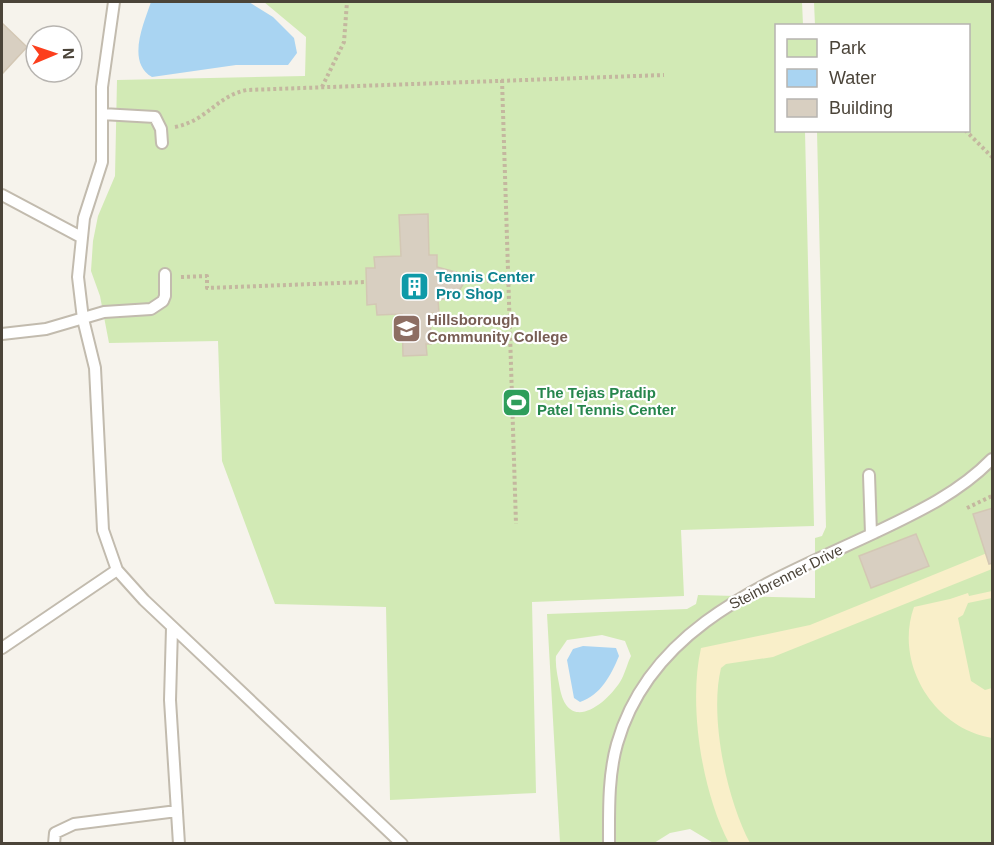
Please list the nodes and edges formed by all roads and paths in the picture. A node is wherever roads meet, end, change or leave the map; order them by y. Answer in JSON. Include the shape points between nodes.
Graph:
{"nodes":[{"id":1,"x":114,"y":2,"type":"edge"},
{"id":2,"x":347,"y":2,"type":"edge"},
{"id":3,"x":664,"y":75,"type":"dead end"},
{"id":4,"x":502,"y":80,"type":"junction"},
{"id":5,"x":322,"y":87,"type":"junction"},
{"id":6,"x":102,"y":114,"type":"junction"},
{"id":7,"x":161,"y":129,"type":"junction"},
{"id":8,"x":967,"y":132,"type":"edge"},
{"id":9,"x":162,"y":143,"type":"dead end"},
{"id":10,"x":993,"y":157,"type":"edge"},
{"id":11,"x":2,"y":195,"type":"edge"},
{"id":12,"x":81,"y":237,"type":"junction"},
{"id":13,"x":165,"y":275,"type":"joint"},
{"id":14,"x":509,"y":280,"type":"junction"},
{"id":15,"x":366,"y":282,"type":"dead end"},
{"id":16,"x":463,"y":282,"type":"dead end"},
{"id":17,"x":83,"y":319,"type":"junction"},
{"id":18,"x":2,"y":334,"type":"edge"},
{"id":19,"x":993,"y":459,"type":"edge"},
{"id":20,"x":869,"y":475,"type":"dead end"},
{"id":21,"x":993,"y":495,"type":"edge"},
{"id":22,"x":967,"y":508,"type":"dead end"},
{"id":23,"x":516,"y":524,"type":"dead end"},
{"id":24,"x":871,"y":534,"type":"junction"},
{"id":25,"x":117,"y":570,"type":"junction"},
{"id":26,"x":172,"y":628,"type":"junction"},
{"id":27,"x":2,"y":648,"type":"edge"},
{"id":28,"x":177,"y":812,"type":"junction"},
{"id":29,"x":54,"y":843,"type":"edge"},
{"id":30,"x":179,"y":843,"type":"edge"},
{"id":31,"x":402,"y":843,"type":"edge"},
{"id":32,"x":609,"y":843,"type":"edge"}],
"edges":[{"from":1,"to":6,"type":"lane"},
{"from":2,"to":5,"type":"path","via":[[345,42]]},
{"from":3,"to":4,"type":"path"},
{"from":4,"to":5,"type":"path"},
{"from":4,"to":14,"type":"path"},
{"from":5,"to":7,"type":"path","via":[[238,91],[196,122]]},
{"from":6,"to":7,"type":"lane","via":[[149,114]]},
{"from":6,"to":12,"type":"lane","via":[[102,162]]},
{"from":7,"to":9,"type":"lane"},
{"from":8,"to":10,"type":"path"},
{"from":11,"to":12,"type":"lane"},
{"from":12,"to":17,"type":"lane","via":[[78,277]]},
{"from":13,"to":15,"type":"path","via":[[207,276],[207,288]]},
{"from":13,"to":17,"type":"lane","via":[[165,296],[158,306],[104,312]]},
{"from":14,"to":16,"type":"path"},
{"from":14,"to":23,"type":"path"},
{"from":17,"to":18,"type":"lane","via":[[46,329]]},
{"from":17,"to":25,"type":"lane","via":[[95,368],[103,530]]},
{"from":19,"to":24,"type":"lane","name":"Steinbrenner Drive","via":[[927,508]]},
{"from":20,"to":24,"type":"lane"},
{"from":21,"to":22,"type":"path"},
{"from":24,"to":32,"type":"lane","name":"Steinbrenner Drive","via":[[745,596],[708,619],[653,669],[617,744]]},
{"from":25,"to":26,"type":"lane"},
{"from":25,"to":27,"type":"lane"},
{"from":26,"to":28,"type":"lane","via":[[170,700]]},
{"from":26,"to":31,"type":"lane"},
{"from":28,"to":29,"type":"lane","via":[[74,824],[55,832]]},
{"from":28,"to":30,"type":"lane"}]}
